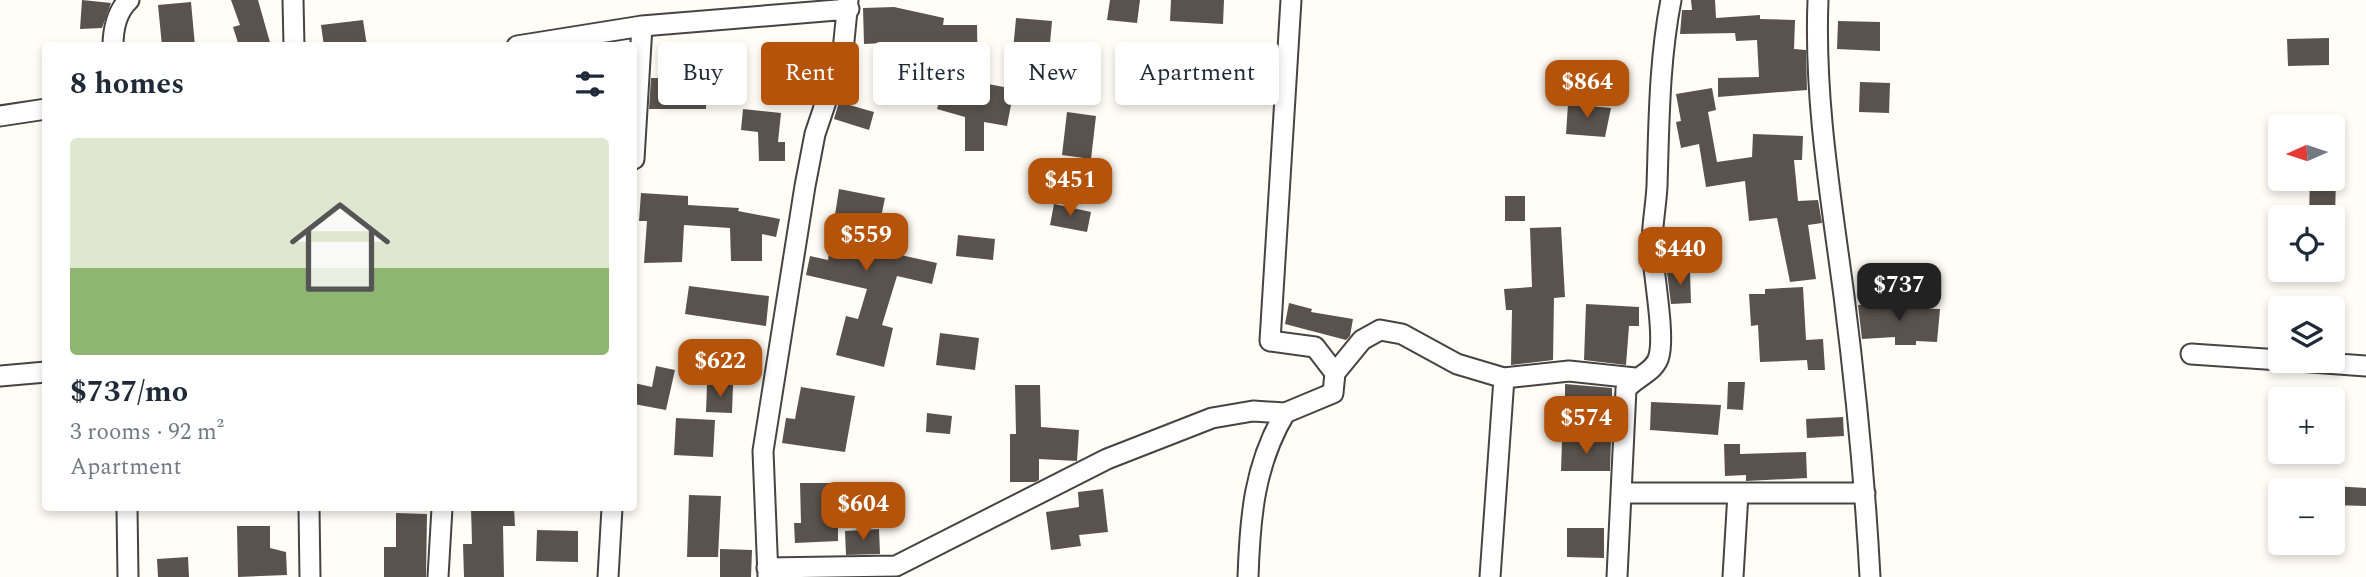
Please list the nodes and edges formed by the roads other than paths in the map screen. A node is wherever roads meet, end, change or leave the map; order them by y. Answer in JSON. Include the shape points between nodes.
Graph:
{"nodes":[{"id":1,"x":129,"y":0,"type":"edge"},
{"id":2,"x":293,"y":0,"type":"edge"},
{"id":3,"x":1292,"y":0,"type":"edge"},
{"id":4,"x":1671,"y":0,"type":"edge"},
{"id":5,"x":1818,"y":0,"type":"edge"},
{"id":6,"x":848,"y":4,"type":"edge"},
{"id":7,"x":642,"y":26,"type":"junction"},
{"id":8,"x":114,"y":42,"type":"edge"},
{"id":9,"x":294,"y":42,"type":"edge"},
{"id":10,"x":542,"y":42,"type":"edge"},
{"id":11,"x":637,"y":109,"type":"edge"},
{"id":12,"x":42,"y":111,"type":"edge"},
{"id":13,"x":0,"y":116,"type":"edge"},
{"id":14,"x":2192,"y":354,"type":"dead end"},
{"id":15,"x":2268,"y":359,"type":"edge"},
{"id":16,"x":2345,"y":365,"type":"edge"},
{"id":17,"x":2366,"y":366,"type":"edge"},
{"id":18,"x":42,"y":372,"type":"edge"},
{"id":19,"x":1335,"y":373,"type":"junction"},
{"id":20,"x":0,"y":376,"type":"edge"},
{"id":21,"x":1504,"y":378,"type":"junction"},
{"id":22,"x":1635,"y":378,"type":"junction"},
{"id":23,"x":1285,"y":413,"type":"junction"},
{"id":24,"x":1622,"y":493,"type":"junction"},
{"id":25,"x":1738,"y":493,"type":"junction"},
{"id":26,"x":1866,"y":493,"type":"junction"},
{"id":27,"x":127,"y":511,"type":"edge"},
{"id":28,"x":309,"y":511,"type":"edge"},
{"id":29,"x":442,"y":511,"type":"edge"},
{"id":30,"x":612,"y":511,"type":"edge"},
{"id":31,"x":767,"y":573,"type":"edge"},
{"id":32,"x":128,"y":577,"type":"edge"},
{"id":33,"x":310,"y":577,"type":"edge"},
{"id":34,"x":438,"y":577,"type":"edge"},
{"id":35,"x":608,"y":577,"type":"edge"},
{"id":36,"x":1248,"y":577,"type":"edge"},
{"id":37,"x":1490,"y":577,"type":"edge"},
{"id":38,"x":1616,"y":577,"type":"edge"},
{"id":39,"x":1733,"y":577,"type":"edge"},
{"id":40,"x":1870,"y":577,"type":"edge"}],
"edges":[{"from":1,"to":8,"type":"street","via":[[123,5]]},
{"from":2,"to":9,"type":"street"},
{"from":3,"to":19,"type":"street","via":[[1270,341],[1315,348]]},
{"from":4,"to":22,"type":"street","via":[[1664,35],[1652,233],[1661,337],[1659,358],[1652,369]]},
{"from":5,"to":26,"type":"street","via":[[1822,127]]},
{"from":6,"to":7,"type":"street"},
{"from":6,"to":31,"type":"street","via":[[843,51],[815,134],[805,186],[763,452]]},
{"from":7,"to":10,"type":"street"},
{"from":7,"to":11,"type":"street"},
{"from":12,"to":13,"type":"street"},
{"from":14,"to":15,"type":"street"},
{"from":16,"to":17,"type":"street"},
{"from":18,"to":20,"type":"street"},
{"from":19,"to":21,"type":"street","via":[[1362,340],[1380,330],[1402,334],[1457,364]]},
{"from":19,"to":23,"type":"street","via":[[1333,393]]},
{"from":21,"to":22,"type":"street","via":[[1569,370]]},
{"from":21,"to":37,"type":"street"},
{"from":22,"to":24,"type":"street","via":[[1626,389],[1623,408]]},
{"from":23,"to":31,"type":"street","via":[[1253,411],[1212,418],[1107,458],[896,565]]},
{"from":23,"to":36,"type":"street","via":[[1268,442],[1255,495]]},
{"from":24,"to":25,"type":"street"},
{"from":24,"to":38,"type":"street"},
{"from":25,"to":26,"type":"street"},
{"from":25,"to":39,"type":"street"},
{"from":26,"to":40,"type":"street"},
{"from":27,"to":32,"type":"street"},
{"from":28,"to":33,"type":"street"},
{"from":29,"to":34,"type":"street"},
{"from":30,"to":35,"type":"street"}]}
